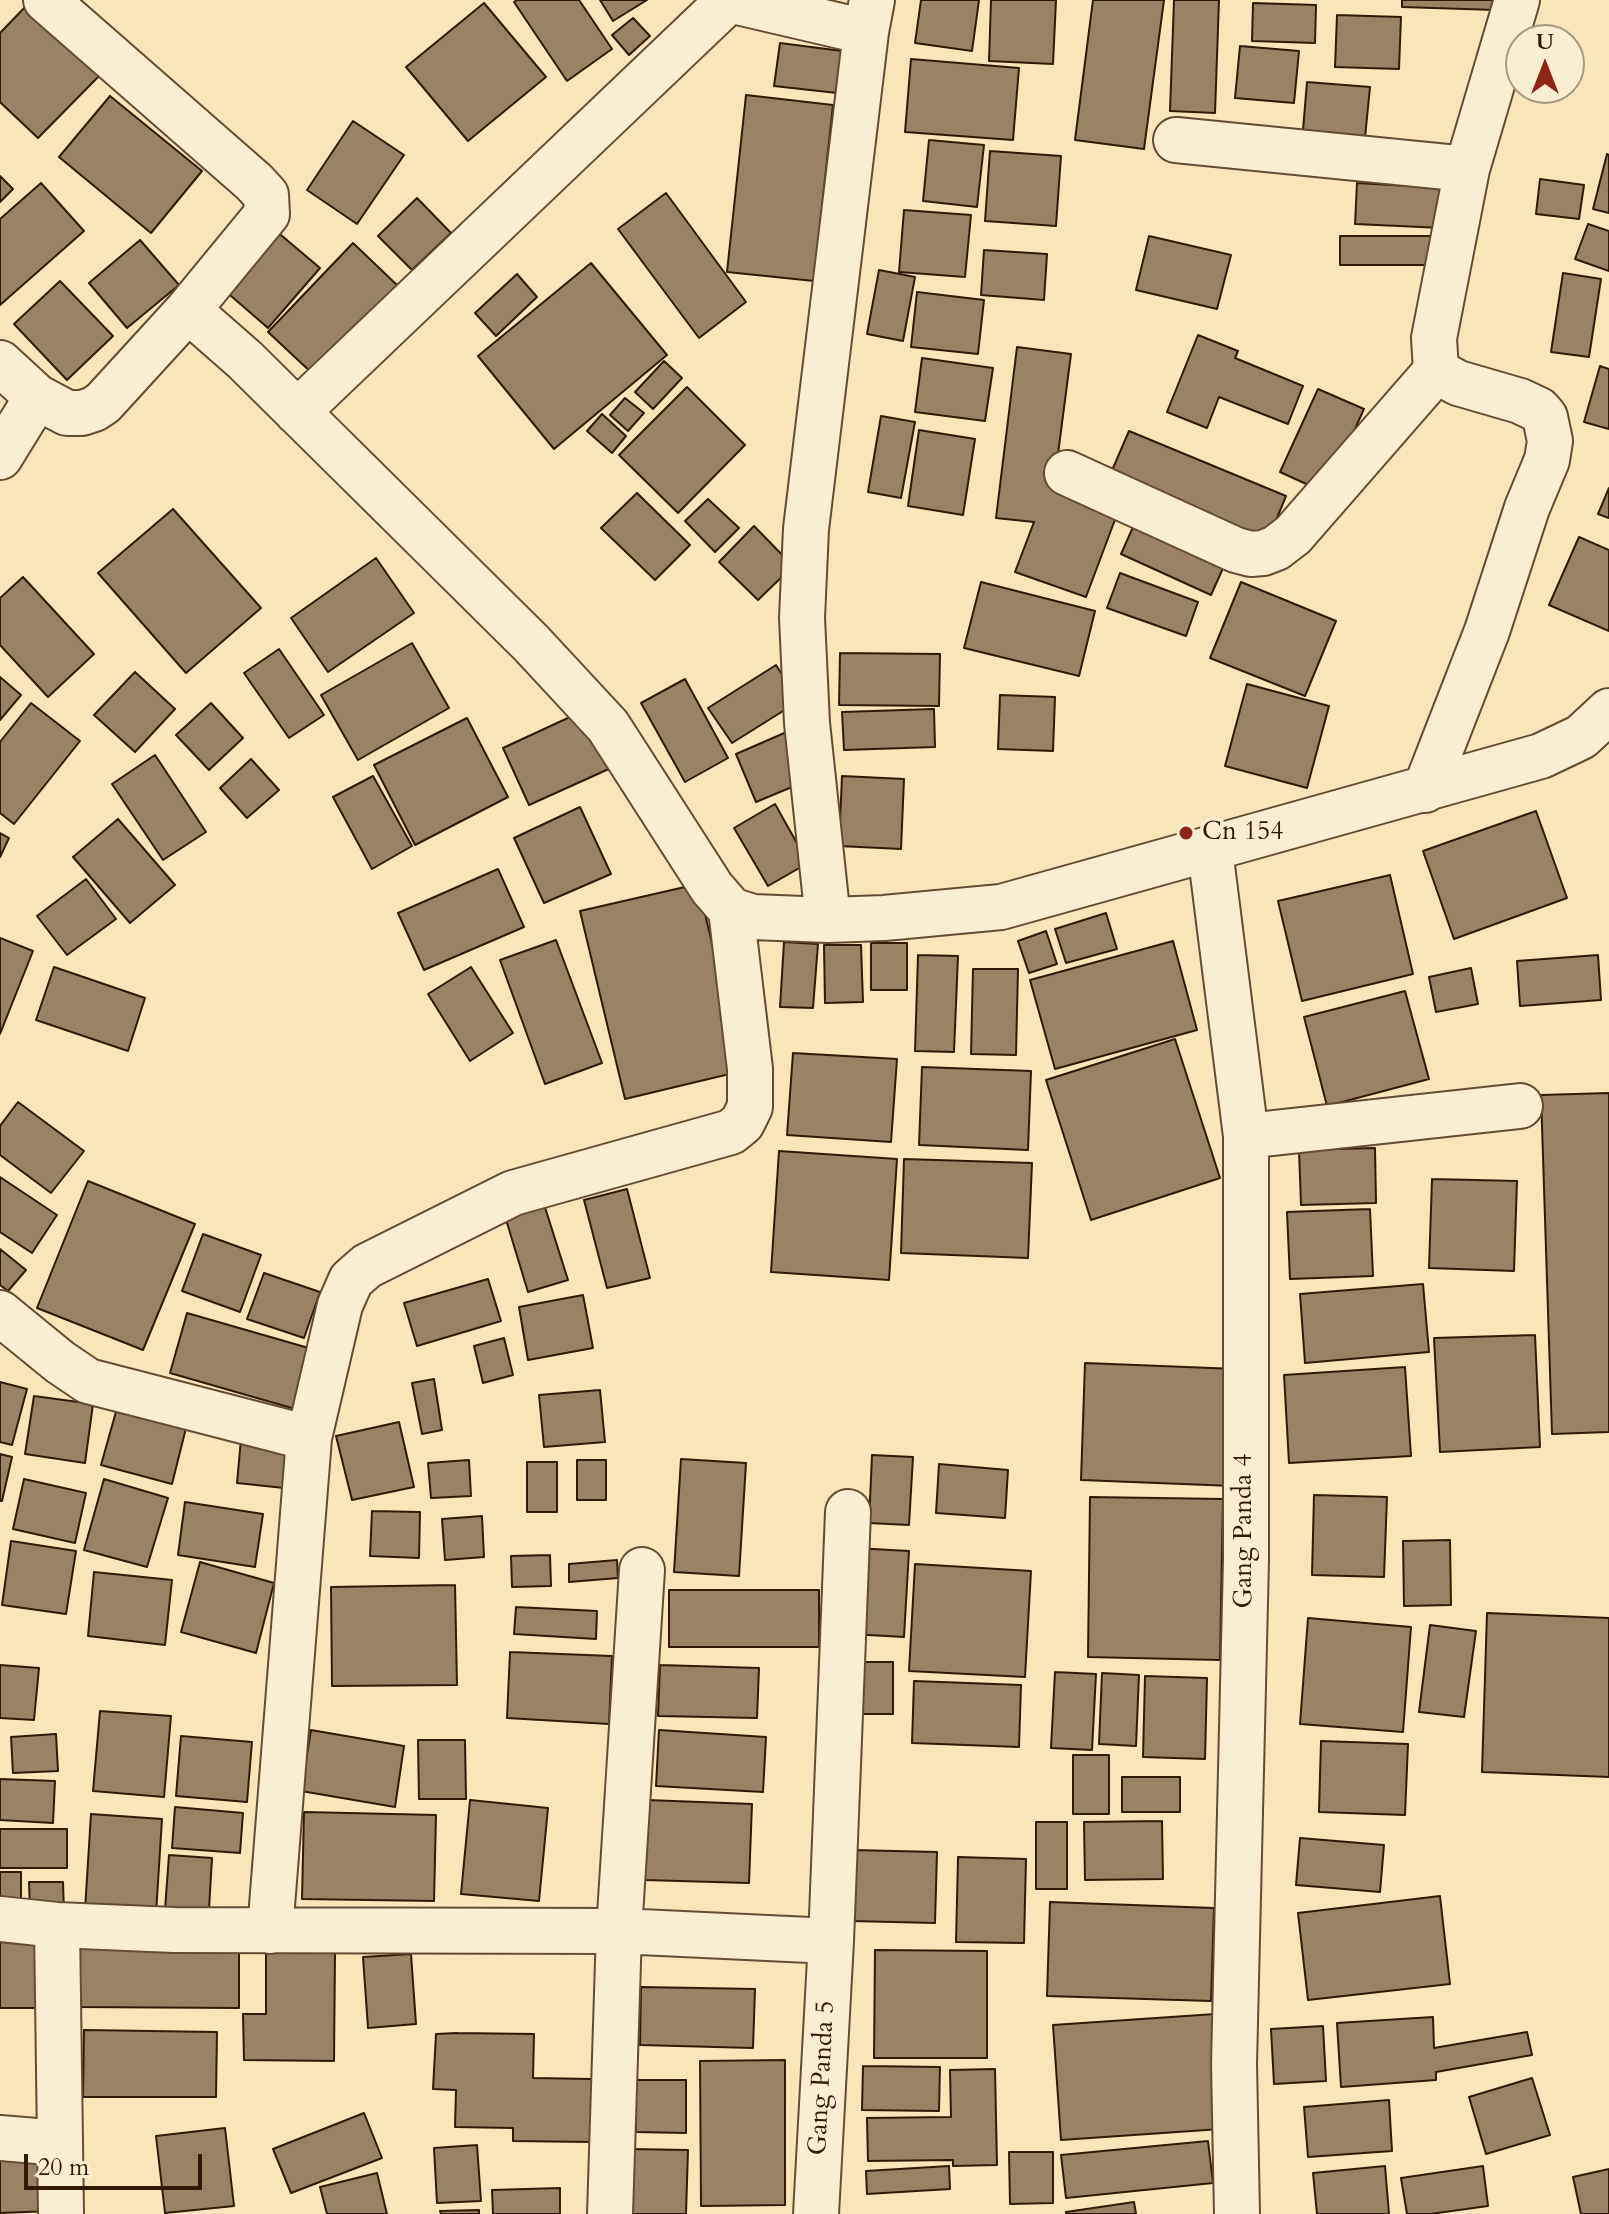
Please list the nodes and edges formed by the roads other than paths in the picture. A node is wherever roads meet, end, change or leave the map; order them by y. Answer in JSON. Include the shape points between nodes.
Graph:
{"nodes":[{"id":1,"x":46,"y":0,"type":"edge"},
{"id":2,"x":1517,"y":0,"type":"edge"},
{"id":3,"x":869,"y":16,"type":"edge"},
{"id":4,"x":1176,"y":140,"type":"dead end"},
{"id":5,"x":1467,"y":169,"type":"junction"},
{"id":6,"x":188,"y":310,"type":"junction"},
{"id":7,"x":0,"y":363,"type":"edge"},
{"id":8,"x":1436,"y":371,"type":"junction"},
{"id":9,"x":37,"y":397,"type":"junction"},
{"id":10,"x":297,"y":412,"type":"junction"},
{"id":11,"x":0,"y":457,"type":"edge"},
{"id":12,"x":1067,"y":473,"type":"dead end"},
{"id":13,"x":1609,"y":711,"type":"edge"},
{"id":14,"x":1425,"y":790,"type":"junction"},
{"id":15,"x":1210,"y":850,"type":"junction"},
{"id":16,"x":731,"y":910,"type":"junction"},
{"id":17,"x":828,"y":920,"type":"junction"},
{"id":18,"x":1520,"y":1106,"type":"dead end"},
{"id":19,"x":1246,"y":1136,"type":"junction"},
{"id":20,"x":0,"y":1313,"type":"edge"},
{"id":21,"x":309,"y":1438,"type":"junction"},
{"id":22,"x":848,"y":1512,"type":"dead end"},
{"id":23,"x":642,"y":1570,"type":"dead end"},
{"id":24,"x":0,"y":1919,"type":"edge"},
{"id":25,"x":57,"y":1925,"type":"junction"},
{"id":26,"x":270,"y":1931,"type":"junction"},
{"id":27,"x":619,"y":1931,"type":"junction"},
{"id":28,"x":831,"y":1941,"type":"junction"},
{"id":29,"x":0,"y":2138,"type":"edge"},
{"id":30,"x":60,"y":2143,"type":"junction"},
{"id":31,"x":61,"y":2214,"type":"edge"},
{"id":32,"x":610,"y":2214,"type":"edge"},
{"id":33,"x":816,"y":2214,"type":"edge"},
{"id":34,"x":1237,"y":2214,"type":"edge"}],
"edges":[{"from":1,"to":6,"type":"street","via":[[266,195],[267,214],[257,230]]},
{"from":2,"to":5,"type":"street"},
{"from":3,"to":10,"type":"street","via":[[729,0]]},
{"from":3,"to":17,"type":"street","via":[[804,573],[807,723]]},
{"from":4,"to":5,"type":"street"},
{"from":5,"to":8,"type":"street","via":[[1438,305]]},
{"from":6,"to":9,"type":"street","via":[[94,409],[67,413]]},
{"from":6,"to":10,"type":"street"},
{"from":7,"to":9,"type":"street"},
{"from":8,"to":12,"type":"street","via":[[1293,535],[1263,553],[1236,550]]},
{"from":8,"to":14,"type":"street","via":[[1539,410],[1550,441],[1487,631]]},
{"from":9,"to":11,"type":"street"},
{"from":10,"to":16,"type":"street","via":[[608,726]]},
{"from":13,"to":14,"type":"street","via":[[1581,737],[1541,756]]},
{"from":14,"to":15,"type":"street"},
{"from":15,"to":17,"type":"street","via":[[1001,907]]},
{"from":15,"to":19,"type":"street","name":"Gang Panda 4"},
{"from":16,"to":17,"type":"street","via":[[753,917]]},
{"from":16,"to":21,"type":"street","via":[[750,1069],[750,1107],[742,1123],[731,1132],[513,1193],[367,1266],[351,1280],[340,1305]]},
{"from":18,"to":19,"type":"street"},
{"from":19,"to":34,"type":"street","name":"Gang Panda 4","via":[[1246,1560],[1234,2064]]},
{"from":20,"to":21,"type":"street","via":[[88,1381]]},
{"from":21,"to":26,"type":"street"},
{"from":22,"to":28,"type":"street","name":"Gang Panda 5"},
{"from":23,"to":27,"type":"street"},
{"from":24,"to":25,"type":"street"},
{"from":25,"to":26,"type":"street"},
{"from":25,"to":30,"type":"street"},
{"from":26,"to":27,"type":"street"},
{"from":27,"to":28,"type":"street"},
{"from":27,"to":32,"type":"street"},
{"from":28,"to":33,"type":"street","name":"Gang Panda 5"},
{"from":29,"to":30,"type":"street"},
{"from":30,"to":31,"type":"street"}]}
